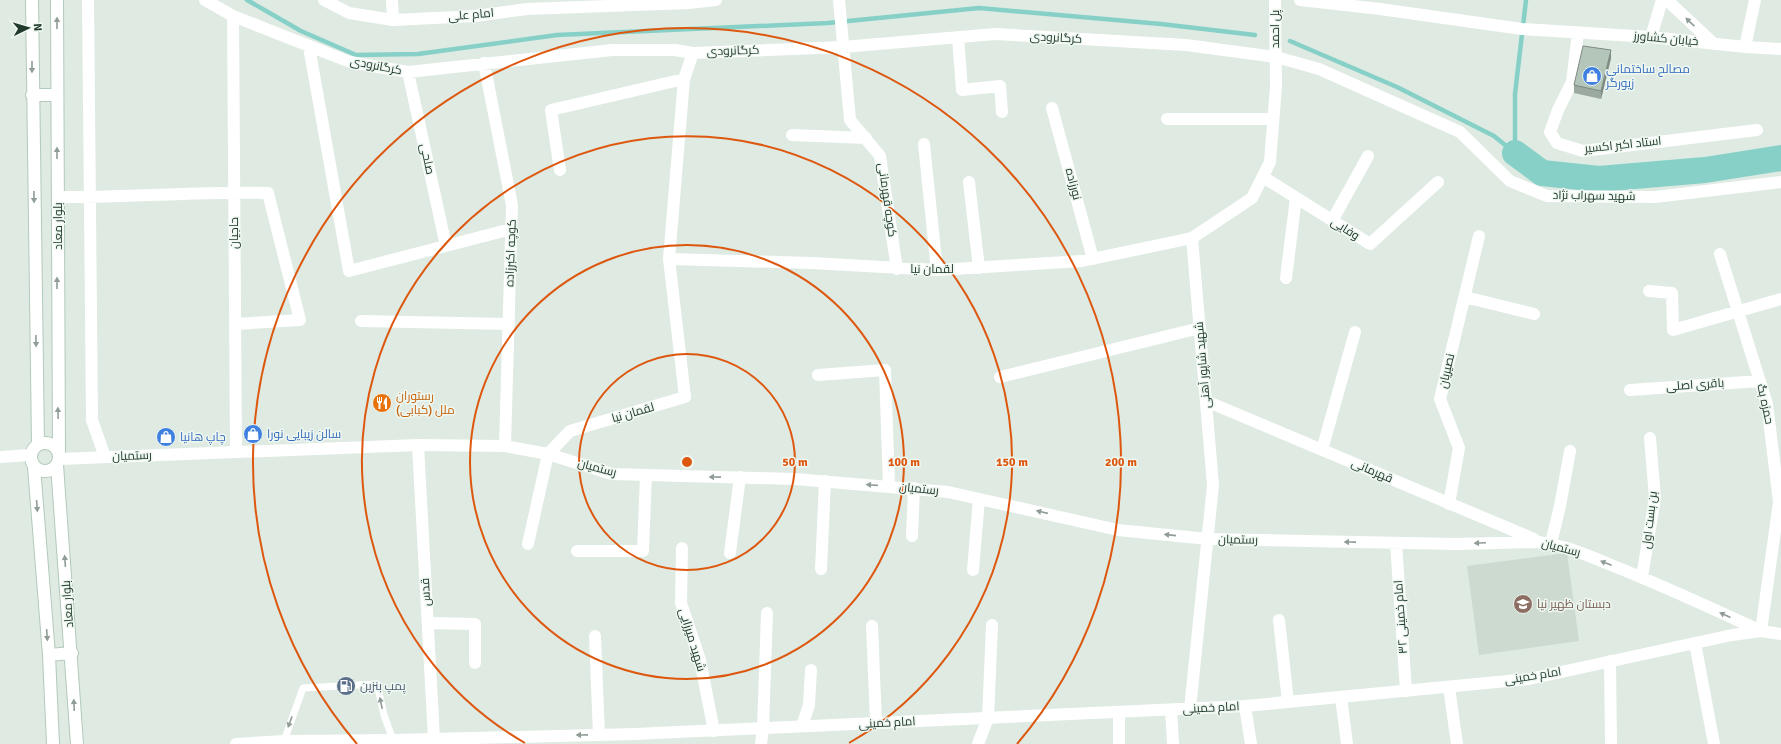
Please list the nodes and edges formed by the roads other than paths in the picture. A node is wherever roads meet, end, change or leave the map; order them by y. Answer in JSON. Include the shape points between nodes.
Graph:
{"nodes":[{"id":1,"x":32,"y":0,"type":"edge"},
{"id":2,"x":57,"y":0,"type":"edge"},
{"id":3,"x":88,"y":0,"type":"edge"},
{"id":4,"x":205,"y":0,"type":"edge"},
{"id":5,"x":324,"y":0,"type":"edge"},
{"id":6,"x":392,"y":0,"type":"edge"},
{"id":7,"x":713,"y":0,"type":"edge"},
{"id":8,"x":716,"y":0,"type":"edge"},
{"id":9,"x":839,"y":0,"type":"edge"},
{"id":10,"x":1275,"y":0,"type":"edge"},
{"id":11,"x":1300,"y":0,"type":"edge"},
{"id":12,"x":1662,"y":0,"type":"edge"},
{"id":13,"x":1667,"y":0,"type":"edge"},
{"id":14,"x":1755,"y":0,"type":"edge"},
{"id":15,"x":620,"y":3,"type":"edge"},
{"id":16,"x":510,"y":5,"type":"edge"},
{"id":17,"x":233,"y":16,"type":"junction"},
{"id":18,"x":393,"y":20,"type":"junction"},
{"id":19,"x":1578,"y":33,"type":"junction"},
{"id":20,"x":1651,"y":37,"type":"junction"},
{"id":21,"x":958,"y":38,"type":"junction"},
{"id":22,"x":1714,"y":44,"type":"junction"},
{"id":23,"x":309,"y":47,"type":"junction"},
{"id":24,"x":844,"y":47,"type":"junction"},
{"id":25,"x":1744,"y":48,"type":"junction"},
{"id":26,"x":1781,"y":49,"type":"edge"},
{"id":27,"x":693,"y":53,"type":"junction"},
{"id":28,"x":1276,"y":57,"type":"junction"},
{"id":29,"x":484,"y":63,"type":"junction"},
{"id":30,"x":408,"y":72,"type":"junction"},
{"id":31,"x":684,"y":79,"type":"junction"},
{"id":32,"x":32,"y":95,"type":"junction"},
{"id":33,"x":57,"y":95,"type":"junction"},
{"id":34,"x":1052,"y":108,"type":"dead end"},
{"id":35,"x":1002,"y":112,"type":"dead end"},
{"id":36,"x":1167,"y":119,"type":"dead end"},
{"id":37,"x":1273,"y":120,"type":"junction"},
{"id":38,"x":1757,"y":130,"type":"dead end"},
{"id":39,"x":792,"y":135,"type":"dead end"},
{"id":40,"x":866,"y":138,"type":"junction"},
{"id":41,"x":924,"y":144,"type":"dead end"},
{"id":42,"x":1368,"y":156,"type":"dead end"},
{"id":43,"x":560,"y":170,"type":"dead end"},
{"id":44,"x":1263,"y":177,"type":"junction"},
{"id":45,"x":969,"y":182,"type":"dead end"},
{"id":46,"x":1438,"y":182,"type":"dead end"},
{"id":47,"x":1781,"y":182,"type":"edge"},
{"id":48,"x":234,"y":192,"type":"junction"},
{"id":49,"x":58,"y":197,"type":"junction"},
{"id":50,"x":90,"y":198,"type":"junction"},
{"id":51,"x":1296,"y":198,"type":"junction"},
{"id":52,"x":1332,"y":220,"type":"junction"},
{"id":53,"x":511,"y":229,"type":"junction"},
{"id":54,"x":1479,"y":236,"type":"dead end"},
{"id":55,"x":1192,"y":238,"type":"junction"},
{"id":56,"x":446,"y":246,"type":"junction"},
{"id":57,"x":1720,"y":254,"type":"dead end"},
{"id":58,"x":669,"y":259,"type":"junction"},
{"id":59,"x":1093,"y":259,"type":"junction"},
{"id":60,"x":979,"y":268,"type":"junction"},
{"id":61,"x":897,"y":269,"type":"junction"},
{"id":62,"x":937,"y":270,"type":"junction"},
{"id":63,"x":1286,"y":278,"type":"dead end"},
{"id":64,"x":1649,"y":291,"type":"dead end"},
{"id":65,"x":1465,"y":297,"type":"junction"},
{"id":66,"x":1781,"y":299,"type":"edge"},
{"id":67,"x":57,"y":311,"type":"junction"},
{"id":68,"x":1739,"y":311,"type":"junction"},
{"id":69,"x":35,"y":312,"type":"junction"},
{"id":70,"x":1534,"y":314,"type":"dead end"},
{"id":71,"x":361,"y":321,"type":"dead end"},
{"id":72,"x":235,"y":324,"type":"junction"},
{"id":73,"x":508,"y":324,"type":"junction"},
{"id":74,"x":1200,"y":328,"type":"junction"},
{"id":75,"x":1355,"y":332,"type":"dead end"},
{"id":76,"x":818,"y":375,"type":"dead end"},
{"id":77,"x":1000,"y":377,"type":"dead end"},
{"id":78,"x":1760,"y":381,"type":"junction"},
{"id":79,"x":1630,"y":390,"type":"dead end"},
{"id":80,"x":1206,"y":401,"type":"junction"},
{"id":81,"x":1650,"y":438,"type":"dead end"},
{"id":82,"x":38,"y":444,"type":"junction"},
{"id":83,"x":418,"y":445,"type":"junction"},
{"id":84,"x":1777,"y":445,"type":"edge"},
{"id":85,"x":505,"y":446,"type":"junction"},
{"id":86,"x":1322,"y":450,"type":"junction"},
{"id":87,"x":236,"y":451,"type":"junction"},
{"id":88,"x":1570,"y":451,"type":"dead end"},
{"id":89,"x":548,"y":454,"type":"junction"},
{"id":90,"x":31,"y":455,"type":"junction"},
{"id":91,"x":0,"y":457,"type":"edge"},
{"id":92,"x":105,"y":457,"type":"junction"},
{"id":93,"x":59,"y":459,"type":"junction"},
{"id":94,"x":34,"y":467,"type":"junction"},
{"id":95,"x":646,"y":475,"type":"junction"},
{"id":96,"x":740,"y":477,"type":"junction"},
{"id":97,"x":825,"y":481,"type":"junction"},
{"id":98,"x":889,"y":486,"type":"junction"},
{"id":99,"x":914,"y":488,"type":"junction"},
{"id":100,"x":979,"y":499,"type":"junction"},
{"id":101,"x":1449,"y":504,"type":"junction"},
{"id":102,"x":912,"y":536,"type":"dead end"},
{"id":103,"x":1208,"y":539,"type":"junction"},
{"id":104,"x":1538,"y":542,"type":"junction"},
{"id":105,"x":1396,"y":543,"type":"junction"},
{"id":106,"x":1551,"y":543,"type":"junction"},
{"id":107,"x":528,"y":544,"type":"dead end"},
{"id":108,"x":682,"y":548,"type":"dead end"},
{"id":109,"x":577,"y":551,"type":"dead end"},
{"id":110,"x":730,"y":552,"type":"dead end"},
{"id":111,"x":821,"y":569,"type":"dead end"},
{"id":112,"x":973,"y":570,"type":"dead end"},
{"id":113,"x":1642,"y":577,"type":"junction"},
{"id":114,"x":767,"y":613,"type":"dead end"},
{"id":115,"x":1279,"y":620,"type":"dead end"},
{"id":116,"x":428,"y":622,"type":"junction"},
{"id":117,"x":992,"y":625,"type":"dead end"},
{"id":118,"x":872,"y":626,"type":"dead end"},
{"id":119,"x":1761,"y":631,"type":"junction"},
{"id":120,"x":1781,"y":634,"type":"edge"},
{"id":121,"x":594,"y":636,"type":"dead end"},
{"id":122,"x":1695,"y":643,"type":"junction"},
{"id":123,"x":72,"y":653,"type":"junction"},
{"id":124,"x":48,"y":655,"type":"junction"},
{"id":125,"x":1610,"y":661,"type":"junction"},
{"id":126,"x":475,"y":663,"type":"dead end"},
{"id":127,"x":811,"y":670,"type":"dead end"},
{"id":128,"x":1450,"y":687,"type":"junction"},
{"id":129,"x":1406,"y":691,"type":"junction"},
{"id":130,"x":1341,"y":697,"type":"junction"},
{"id":131,"x":1288,"y":702,"type":"junction"},
{"id":132,"x":1245,"y":706,"type":"junction"},
{"id":133,"x":1190,"y":709,"type":"junction"},
{"id":134,"x":1171,"y":710,"type":"junction"},
{"id":135,"x":1119,"y":712,"type":"junction"},
{"id":136,"x":988,"y":718,"type":"junction"},
{"id":137,"x":876,"y":723,"type":"junction"},
{"id":138,"x":802,"y":726,"type":"junction"},
{"id":139,"x":763,"y":728,"type":"junction"},
{"id":140,"x":714,"y":730,"type":"junction"},
{"id":141,"x":635,"y":734,"type":"junction"},
{"id":142,"x":599,"y":735,"type":"junction"},
{"id":143,"x":393,"y":740,"type":"junction"},
{"id":144,"x":284,"y":741,"type":"junction"},
{"id":145,"x":435,"y":742,"type":"edge"},
{"id":146,"x":53,"y":744,"type":"edge"},
{"id":147,"x":77,"y":744,"type":"edge"},
{"id":148,"x":236,"y":744,"type":"edge"},
{"id":149,"x":610,"y":744,"type":"edge"},
{"id":150,"x":761,"y":744,"type":"edge"},
{"id":151,"x":978,"y":744,"type":"edge"},
{"id":152,"x":1119,"y":744,"type":"edge"},
{"id":153,"x":1173,"y":744,"type":"edge"},
{"id":154,"x":1251,"y":744,"type":"edge"},
{"id":155,"x":1347,"y":744,"type":"edge"},
{"id":156,"x":1457,"y":744,"type":"edge"},
{"id":157,"x":1611,"y":744,"type":"edge"},
{"id":158,"x":1714,"y":744,"type":"edge"}],
"edges":[{"from":1,"to":32,"type":"street","name":"بلوار معاد","one_way":true},
{"from":33,"to":2,"type":"street","name":"بلوار معاد","one_way":true},
{"from":3,"to":50,"type":"street"},
{"from":4,"to":17,"type":"street","name":"کرگانرودی"},
{"from":5,"to":18,"type":"street","name":"امام علی","via":[[349,13]]},
{"from":6,"to":18,"type":"street"},
{"from":7,"to":8,"type":"street","name":"امام علی"},
{"from":7,"to":15,"type":"street","name":"امام علی"},
{"from":9,"to":24,"type":"street","name":"کوچه قهرمانی"},
{"from":10,"to":28,"type":"street","name":"پل احمد"},
{"from":11,"to":19,"type":"street","name":"خیابان کشاورز","via":[[1492,25]]},
{"from":12,"to":20,"type":"street"},
{"from":22,"to":13,"type":"street","one_way":true},
{"from":14,"to":25,"type":"street"},
{"from":15,"to":16,"type":"street","name":"امام علی"},
{"from":16,"to":18,"type":"street","name":"امام علی","via":[[475,16]]},
{"from":17,"to":23,"type":"street","name":"کرگانرودی"},
{"from":17,"to":48,"type":"street","name":"حاجیان"},
{"from":19,"to":20,"type":"street","name":"خیابان کشاورز"},
{"from":19,"to":38,"type":"street","name":"استاد اکبر اکسیر","via":[[1572,82],[1550,132],[1558,143],[1583,151]]},
{"from":20,"to":22,"type":"street","name":"خیابان کشاورز"},
{"from":21,"to":24,"type":"street","name":"کرگانرودی"},
{"from":21,"to":28,"type":"street","name":"کرگانرودی","via":[[995,34],[1186,45]]},
{"from":21,"to":35,"type":"street","via":[[962,90],[1000,86]]},
{"from":22,"to":25,"type":"street","name":"خیابان کشاورز"},
{"from":23,"to":30,"type":"street","name":"کرگانرودی","via":[[350,62]]},
{"from":23,"to":56,"type":"street","via":[[349,271]]},
{"from":24,"to":27,"type":"street","name":"کرگانرودی"},
{"from":24,"to":40,"type":"street","name":"کوچه قهرمانی","via":[[850,120]]},
{"from":25,"to":26,"type":"street","name":"خیابان کشاورز"},
{"from":27,"to":29,"type":"street","name":"کرگانرودی","via":[[675,50],[612,50]]},
{"from":27,"to":31,"type":"street","name":"لقمان نیا"},
{"from":28,"to":37,"type":"street"},
{"from":28,"to":47,"type":"street","name":"شهید سهراب نژاد","via":[[1319,69],[1460,132],[1510,181],[1547,196],[1655,197]]},
{"from":29,"to":30,"type":"street","name":"کرگانرودی"},
{"from":29,"to":53,"type":"street","name":"کوچه اکبرزاده","via":[[512,204]]},
{"from":30,"to":56,"type":"street","name":"صلحی"},
{"from":31,"to":43,"type":"street","via":[[551,110]]},
{"from":31,"to":58,"type":"street","name":"لقمان نیا"},
{"from":32,"to":33,"type":"street"},
{"from":32,"to":69,"type":"street","name":"بلوار معاد","one_way":true},
{"from":49,"to":33,"type":"street","name":"بلوار معاد","one_way":true},
{"from":34,"to":59,"type":"street","name":"نورزاده"},
{"from":36,"to":37,"type":"street"},
{"from":37,"to":44,"type":"street","via":[[1270,162]]},
{"from":39,"to":40,"type":"street"},
{"from":40,"to":61,"type":"street","name":"کوچه قهرمانی","via":[[880,156]]},
{"from":41,"to":62,"type":"street"},
{"from":42,"to":52,"type":"street"},
{"from":44,"to":51,"type":"street","name":"وفایی"},
{"from":44,"to":55,"type":"street","via":[[1252,198]]},
{"from":45,"to":60,"type":"street"},
{"from":46,"to":52,"type":"street","name":"وفایی","via":[[1370,244]]},
{"from":48,"to":50,"type":"street"},
{"from":48,"to":72,"type":"street","name":"حاجیان"},
{"from":48,"to":72,"type":"street","via":[[268,193],[300,320]]},
{"from":49,"to":50,"type":"street"},
{"from":67,"to":49,"type":"street","name":"بلوار معاد","one_way":true},
{"from":50,"to":92,"type":"street","via":[[92,420]]},
{"from":51,"to":52,"type":"street","name":"وفایی"},
{"from":51,"to":63,"type":"street"},
{"from":53,"to":56,"type":"street"},
{"from":53,"to":73,"type":"street","name":"کوچه اکبرزاده"},
{"from":54,"to":65,"type":"street","name":"نصیریان"},
{"from":55,"to":59,"type":"street","name":"لقمان نیا"},
{"from":55,"to":74,"type":"street","name":"شهید شاپور آهنی"},
{"from":57,"to":68,"type":"street","name":"حمزه بگ"},
{"from":58,"to":61,"type":"street","name":"لقمان نیا","via":[[812,263]]},
{"from":58,"to":89,"type":"street","name":"لقمان نیا","via":[[685,397],[570,431]]},
{"from":59,"to":60,"type":"street","name":"لقمان نیا"},
{"from":60,"to":62,"type":"street","name":"لقمان نیا"},
{"from":61,"to":62,"type":"street","name":"لقمان نیا"},
{"from":64,"to":68,"type":"street","via":[[1672,292],[1673,330]]},
{"from":65,"to":70,"type":"street"},
{"from":65,"to":101,"type":"street","name":"نصیریان","via":[[1440,399],[1459,448]]},
{"from":66,"to":68,"type":"street"},
{"from":67,"to":69,"type":"street","via":[[49,321],[40,320]]},
{"from":93,"to":67,"type":"street","name":"بلوار معاد","one_way":true},
{"from":68,"to":78,"type":"street","name":"حمزه بگ"},
{"from":69,"to":82,"type":"street","name":"بلوار معاد","one_way":true},
{"from":71,"to":73,"type":"street"},
{"from":72,"to":87,"type":"street","name":"حاجیان"},
{"from":73,"to":85,"type":"street","name":"کوچه اکبرزاده"},
{"from":74,"to":77,"type":"street"},
{"from":74,"to":80,"type":"street","name":"شهید شاپور آهنی"},
{"from":75,"to":86,"type":"street"},
{"from":76,"to":98,"type":"street","via":[[885,370]]},
{"from":78,"to":79,"type":"street","name":"باقری اصلی"},
{"from":78,"to":84,"type":"street","name":"حمزه بگ"},
{"from":80,"to":86,"type":"street","name":"قهرمانی"},
{"from":80,"to":103,"type":"street","name":"شهید شاپور آهنی","via":[[1213,485]]},
{"from":81,"to":113,"type":"street","name":"بن بست اول","via":[[1655,498]]},
{"from":82,"to":90,"type":"street"},
{"from":82,"to":93,"type":"street","via":[[50,443],[56,447]]},
{"from":83,"to":85,"type":"street","name":"رستمیان"},
{"from":83,"to":87,"type":"street","name":"رستمیان"},
{"from":83,"to":116,"type":"street","name":"قدس"},
{"from":84,"to":119,"type":"street","name":"حمزه بگ","via":[[1779,502]]},
{"from":85,"to":89,"type":"street","name":"رستمیان"},
{"from":86,"to":101,"type":"street","name":"قهرمانی"},
{"from":87,"to":92,"type":"street","name":"رستمیان"},
{"from":88,"to":106,"type":"street"},
{"from":89,"to":95,"type":"street","name":"رستمیان","via":[[612,474]]},
{"from":89,"to":107,"type":"street"},
{"from":90,"to":91,"type":"street"},
{"from":90,"to":94,"type":"street"},
{"from":92,"to":93,"type":"street","name":"رستمیان"},
{"from":93,"to":94,"type":"street","via":[[52,469],[46,471]]},
{"from":123,"to":93,"type":"street","name":"بلوار معاد","one_way":true},
{"from":94,"to":124,"type":"street","name":"بلوار معاد","one_way":true},
{"from":96,"to":95,"type":"street","name":"رستمیان","one_way":true},
{"from":95,"to":109,"type":"street","via":[[643,552]]},
{"from":96,"to":97,"type":"street","name":"رستمیان"},
{"from":96,"to":110,"type":"street"},
{"from":98,"to":97,"type":"street","name":"رستمیان","one_way":true},
{"from":97,"to":111,"type":"street"},
{"from":98,"to":99,"type":"street","name":"رستمیان"},
{"from":99,"to":100,"type":"street","name":"رستمیان"},
{"from":99,"to":102,"type":"street"},
{"from":103,"to":100,"type":"street","name":"رستمیان","one_way":true,"via":[[1118,530]]},
{"from":100,"to":112,"type":"street"},
{"from":101,"to":104,"type":"street","name":"قهرمانی"},
{"from":105,"to":103,"type":"street","name":"رستمیان","one_way":true},
{"from":103,"to":133,"type":"street","name":"شهید شاپور آهنی"},
{"from":104,"to":105,"type":"street","name":"رستمیان","one_way":true},
{"from":104,"to":106,"type":"street","name":"رستمیان"},
{"from":105,"to":129,"type":"street","name":"امام خمینی ۳۲"},
{"from":113,"to":106,"type":"street","name":"رستمیان","one_way":true},
{"from":108,"to":140,"type":"street","name":"شهید میرزایی","via":[[681,603],[700,660]]},
{"from":119,"to":113,"type":"street","name":"رستمیان","one_way":true},
{"from":114,"to":139,"type":"street"},
{"from":115,"to":131,"type":"street"},
{"from":116,"to":126,"type":"street","via":[[475,624]]},
{"from":116,"to":145,"type":"street","name":"قدس"},
{"from":117,"to":136,"type":"street"},
{"from":118,"to":137,"type":"street"},
{"from":119,"to":120,"type":"street","name":"امام خمینی"},
{"from":119,"to":122,"type":"street","name":"امام خمینی"},
{"from":121,"to":142,"type":"street"},
{"from":122,"to":125,"type":"street","name":"امام خمینی"},
{"from":122,"to":158,"type":"street"},
{"from":123,"to":124,"type":"street"},
{"from":147,"to":123,"type":"street","name":"بلوار معاد","one_way":true},
{"from":124,"to":146,"type":"street","name":"بلوار معاد"},
{"from":125,"to":128,"type":"street","name":"امام خمینی","via":[[1529,679]]},
{"from":125,"to":157,"type":"street"},
{"from":127,"to":138,"type":"street","via":[[809,705]]},
{"from":128,"to":129,"type":"street","name":"امام خمینی"},
{"from":128,"to":156,"type":"street"},
{"from":129,"to":130,"type":"street","name":"امام خمینی"},
{"from":130,"to":131,"type":"street","name":"امام خمینی"},
{"from":130,"to":155,"type":"street"},
{"from":131,"to":132,"type":"street","name":"امام خمینی"},
{"from":132,"to":133,"type":"street","name":"امام خمینی"},
{"from":132,"to":154,"type":"street"},
{"from":133,"to":134,"type":"street","name":"امام خمینی"},
{"from":134,"to":135,"type":"street","name":"امام خمینی"},
{"from":134,"to":153,"type":"street"},
{"from":135,"to":136,"type":"street","name":"امام خمینی"},
{"from":135,"to":152,"type":"street"},
{"from":136,"to":137,"type":"street","name":"امام خمینی"},
{"from":136,"to":151,"type":"street"},
{"from":137,"to":138,"type":"street","name":"امام خمینی"},
{"from":138,"to":139,"type":"street","name":"امام خمینی"},
{"from":139,"to":140,"type":"street","name":"امام خمینی"},
{"from":139,"to":150,"type":"street"},
{"from":140,"to":141,"type":"street","name":"امام خمینی"},
{"from":141,"to":142,"type":"street","name":"امام خمینی"},
{"from":141,"to":149,"type":"street","name":"امام خمینی"},
{"from":142,"to":145,"type":"street","name":"امام خمینی","one_way":true},
{"from":143,"to":144,"type":"street","name":"امام خمینی"},
{"from":143,"to":144,"type":"lane","one_way":true,"via":[[377,684],[303,688]]},
{"from":143,"to":145,"type":"street","name":"امام خمینی"},
{"from":144,"to":148,"type":"street","name":"امام خمینی"}]}
